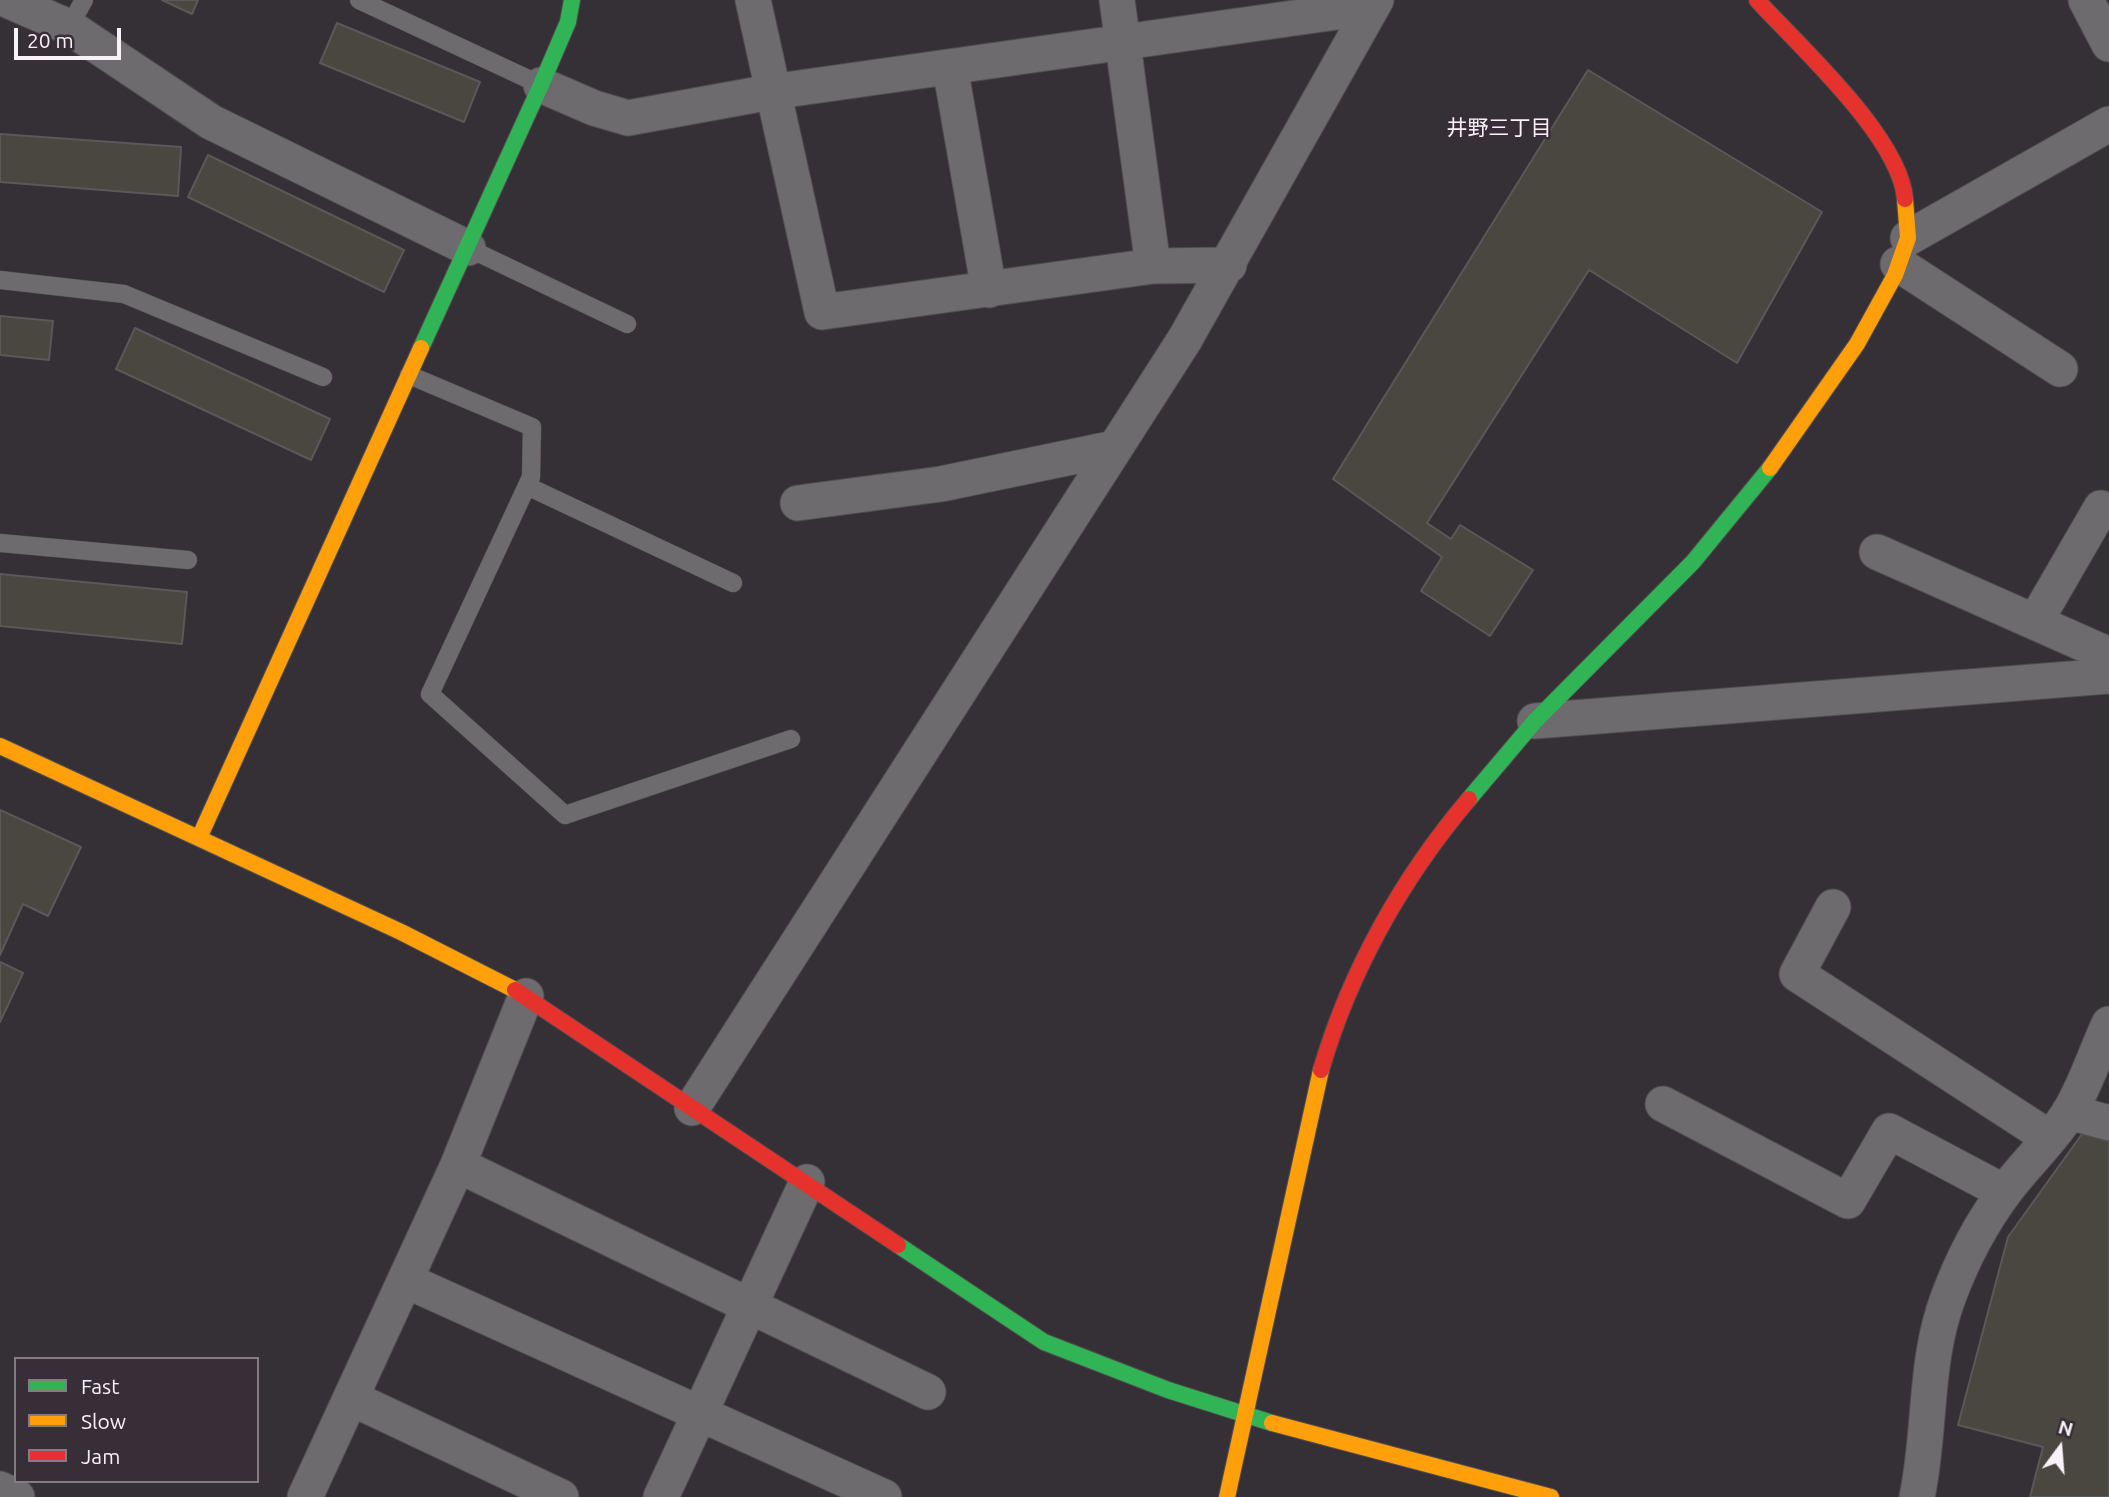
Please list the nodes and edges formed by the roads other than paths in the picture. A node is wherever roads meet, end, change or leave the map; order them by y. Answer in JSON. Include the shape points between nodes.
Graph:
{"nodes":[{"id":1,"x":7,"y":0,"type":"edge"},
{"id":2,"x":359,"y":0,"type":"edge"},
{"id":3,"x":572,"y":0,"type":"edge"},
{"id":4,"x":753,"y":0,"type":"edge"},
{"id":5,"x":1117,"y":0,"type":"edge"},
{"id":6,"x":1756,"y":0,"type":"edge"},
{"id":7,"x":2086,"y":0,"type":"edge"},
{"id":8,"x":1374,"y":3,"type":"edge"},
{"id":9,"x":76,"y":13,"type":"edge"},
{"id":10,"x":1123,"y":42,"type":"junction"},
{"id":11,"x":2109,"y":44,"type":"edge"},
{"id":12,"x":950,"y":67,"type":"junction"},
{"id":13,"x":541,"y":85,"type":"junction"},
{"id":14,"x":771,"y":92,"type":"junction"},
{"id":15,"x":2109,"y":124,"type":"edge"},
{"id":16,"x":468,"y":248,"type":"junction"},
{"id":17,"x":1903,"y":251,"type":"junction"},
{"id":18,"x":1229,"y":265,"type":"junction"},
{"id":19,"x":1153,"y":266,"type":"junction"},
{"id":20,"x":0,"y":280,"type":"edge"},
{"id":21,"x":989,"y":290,"type":"junction"},
{"id":22,"x":627,"y":324,"type":"dead end"},
{"id":23,"x":2060,"y":369,"type":"dead end"},
{"id":24,"x":409,"y":375,"type":"junction"},
{"id":25,"x":323,"y":377,"type":"dead end"},
{"id":26,"x":1115,"y":448,"type":"junction"},
{"id":27,"x":527,"y":486,"type":"junction"},
{"id":28,"x":798,"y":503,"type":"dead end"},
{"id":29,"x":2101,"y":508,"type":"dead end"},
{"id":30,"x":0,"y":543,"type":"edge"},
{"id":31,"x":1877,"y":552,"type":"dead end"},
{"id":32,"x":188,"y":560,"type":"dead end"},
{"id":33,"x":733,"y":583,"type":"dead end"},
{"id":34,"x":2035,"y":622,"type":"junction"},
{"id":35,"x":2109,"y":655,"type":"edge"},
{"id":36,"x":2109,"y":676,"type":"edge"},
{"id":37,"x":1535,"y":721,"type":"junction"},
{"id":38,"x":791,"y":739,"type":"dead end"},
{"id":39,"x":0,"y":746,"type":"edge"},
{"id":40,"x":199,"y":838,"type":"junction"},
{"id":41,"x":1833,"y":907,"type":"dead end"},
{"id":42,"x":526,"y":996,"type":"junction"},
{"id":43,"x":2109,"y":1024,"type":"edge"},
{"id":44,"x":1663,"y":1104,"type":"dead end"},
{"id":45,"x":692,"y":1108,"type":"junction"},
{"id":46,"x":2109,"y":1122,"type":"edge"},
{"id":47,"x":2059,"y":1125,"type":"junction"},
{"id":48,"x":458,"y":1165,"type":"junction"},
{"id":49,"x":807,"y":1182,"type":"junction"},
{"id":50,"x":2004,"y":1192,"type":"junction"},
{"id":51,"x":405,"y":1280,"type":"junction"},
{"id":52,"x":748,"y":1306,"type":"junction"},
{"id":53,"x":928,"y":1392,"type":"dead end"},
{"id":54,"x":351,"y":1398,"type":"junction"},
{"id":55,"x":700,"y":1413,"type":"junction"},
{"id":56,"x":1245,"y":1417,"type":"junction"},
{"id":57,"x":0,"y":1489,"type":"edge"},
{"id":58,"x":17,"y":1497,"type":"edge"},
{"id":59,"x":305,"y":1497,"type":"edge"},
{"id":60,"x":561,"y":1497,"type":"edge"},
{"id":61,"x":661,"y":1497,"type":"edge"},
{"id":62,"x":884,"y":1497,"type":"edge"},
{"id":63,"x":1227,"y":1497,"type":"edge"},
{"id":64,"x":1551,"y":1497,"type":"edge"},
{"id":65,"x":1917,"y":1497,"type":"edge"}],
"edges":[{"from":1,"to":9,"type":"street"},
{"from":2,"to":13,"type":"lane"},
{"from":3,"to":13,"type":"street","via":[[568,22]]},
{"from":4,"to":14,"type":"street"},
{"from":5,"to":10,"type":"street"},
{"from":6,"to":17,"type":"street","via":[[1863,114],[1892,160],[1904,190]]},
{"from":7,"to":11,"type":"street"},
{"from":8,"to":10,"type":"street"},
{"from":8,"to":18,"type":"street"},
{"from":9,"to":16,"type":"street","via":[[211,122]]},
{"from":10,"to":12,"type":"street"},
{"from":10,"to":19,"type":"street"},
{"from":12,"to":14,"type":"street"},
{"from":12,"to":21,"type":"street"},
{"from":13,"to":14,"type":"street","via":[[628,118]]},
{"from":13,"to":16,"type":"street"},
{"from":14,"to":21,"type":"street","via":[[822,312]]},
{"from":15,"to":17,"type":"street"},
{"from":16,"to":22,"type":"lane"},
{"from":16,"to":24,"type":"street"},
{"from":17,"to":23,"type":"street"},
{"from":17,"to":37,"type":"street","via":[[1857,344],[1761,481],[1693,562]]},
{"from":18,"to":19,"type":"street"},
{"from":18,"to":26,"type":"street"},
{"from":19,"to":21,"type":"street"},
{"from":20,"to":25,"type":"lane","via":[[124,294]]},
{"from":24,"to":27,"type":"lane","via":[[532,427]]},
{"from":24,"to":40,"type":"street"},
{"from":26,"to":28,"type":"street","via":[[941,484]]},
{"from":26,"to":45,"type":"street"},
{"from":27,"to":33,"type":"lane"},
{"from":27,"to":38,"type":"lane","via":[[430,694],[565,815]]},
{"from":29,"to":34,"type":"street"},
{"from":30,"to":32,"type":"lane"},
{"from":31,"to":34,"type":"street"},
{"from":34,"to":35,"type":"street"},
{"from":36,"to":37,"type":"street"},
{"from":37,"to":56,"type":"street","via":[[1457,813],[1404,888],[1363,959],[1335,1023],[1311,1105]]},
{"from":39,"to":40,"type":"street"},
{"from":40,"to":42,"type":"street"},
{"from":41,"to":47,"type":"street","via":[[1797,974]]},
{"from":42,"to":45,"type":"street"},
{"from":42,"to":48,"type":"street"},
{"from":43,"to":47,"type":"street"},
{"from":44,"to":50,"type":"street","via":[[1848,1201],[1889,1131]]},
{"from":45,"to":49,"type":"street"},
{"from":46,"to":47,"type":"street"},
{"from":47,"to":50,"type":"street"},
{"from":48,"to":51,"type":"street"},
{"from":48,"to":52,"type":"street"},
{"from":49,"to":52,"type":"street"},
{"from":49,"to":56,"type":"street","via":[[1044,1342],[1110,1371]]},
{"from":50,"to":65,"type":"street","via":[[1973,1242],[1938,1329],[1928,1392],[1927,1452]]},
{"from":51,"to":54,"type":"street"},
{"from":51,"to":55,"type":"street"},
{"from":52,"to":53,"type":"street"},
{"from":52,"to":55,"type":"street"},
{"from":54,"to":59,"type":"street"},
{"from":54,"to":60,"type":"street"},
{"from":55,"to":61,"type":"street"},
{"from":55,"to":62,"type":"street"},
{"from":56,"to":63,"type":"street"},
{"from":56,"to":64,"type":"street"},
{"from":57,"to":58,"type":"street"}]}
